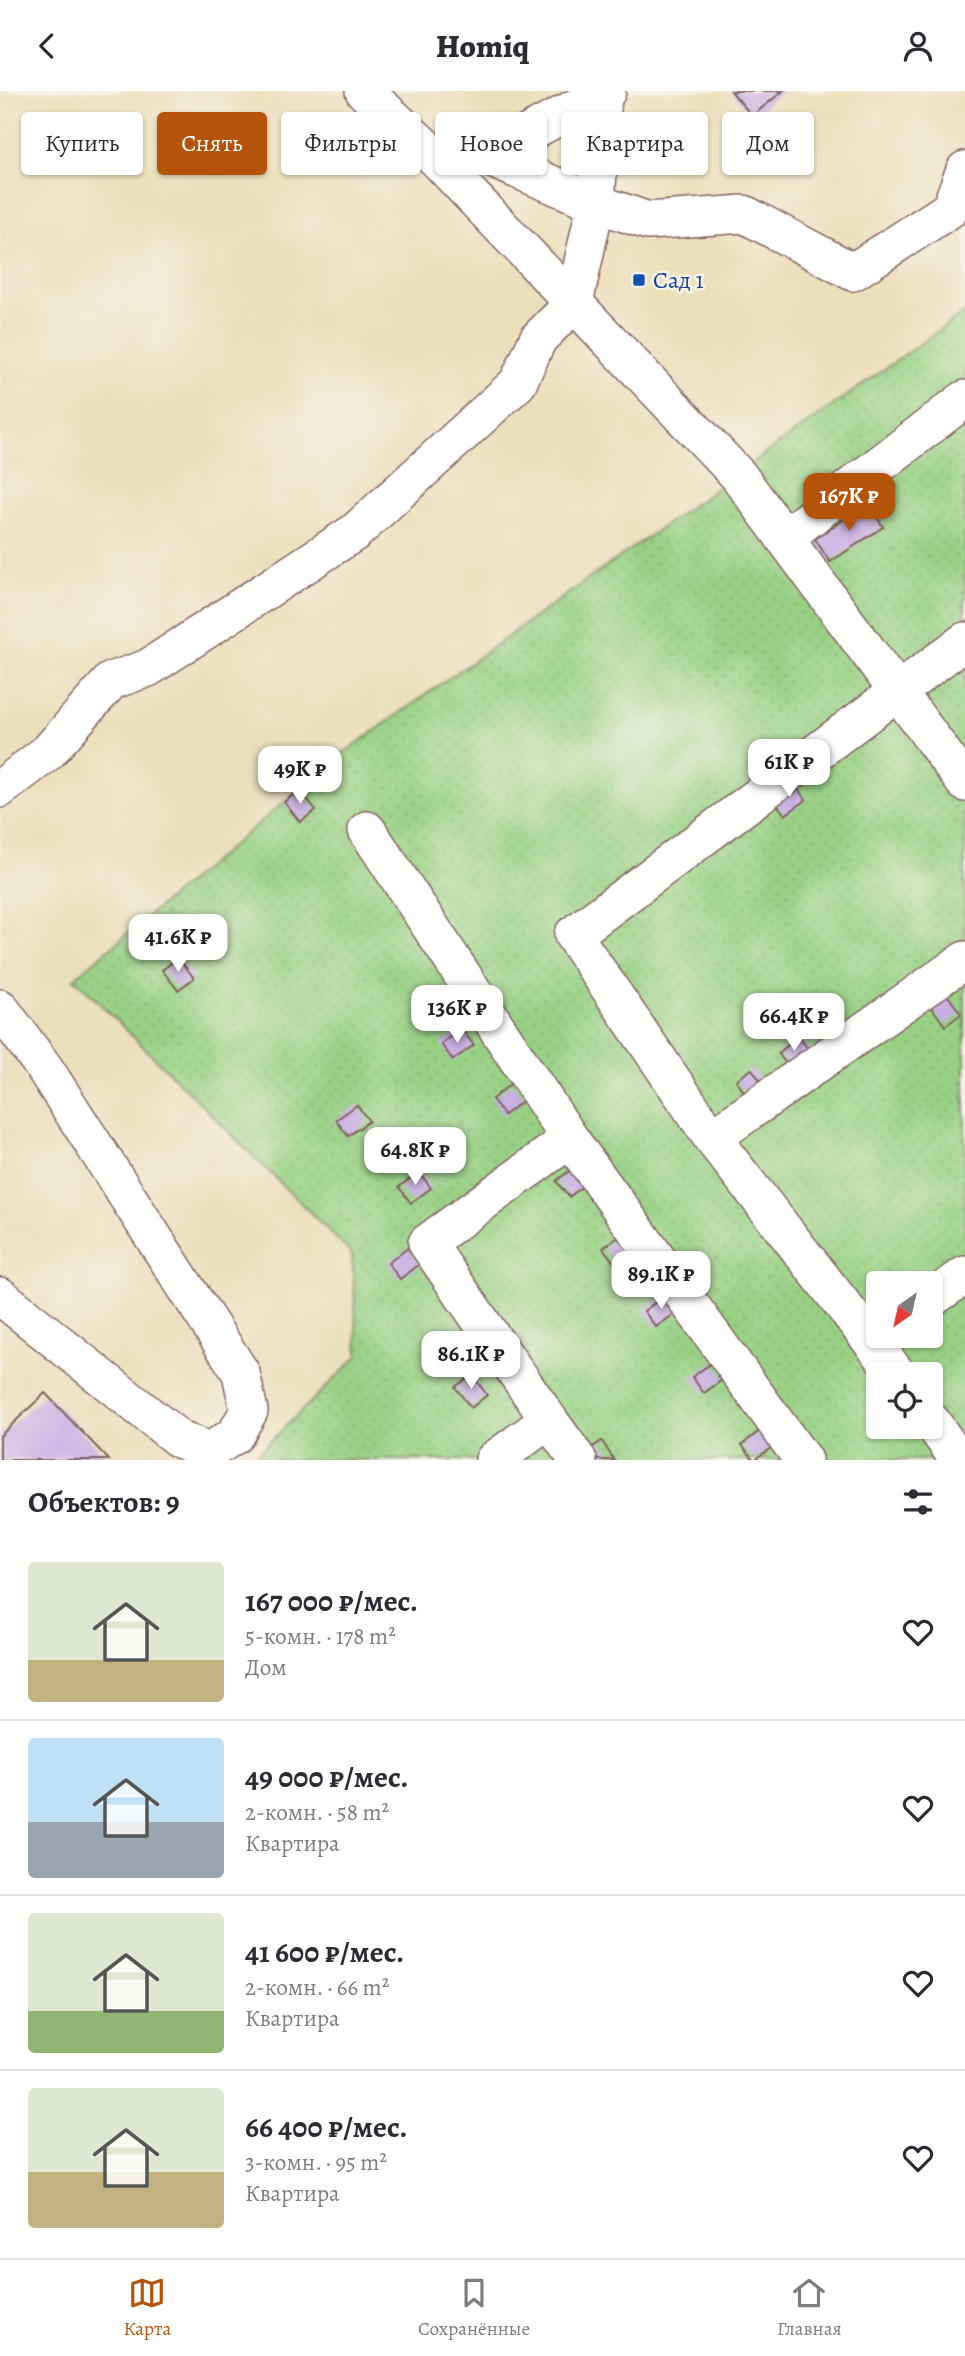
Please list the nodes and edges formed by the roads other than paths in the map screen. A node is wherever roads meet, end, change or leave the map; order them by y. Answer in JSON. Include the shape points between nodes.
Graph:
{"nodes":[{"id":1,"x":363,"y":91,"type":"edge"},
{"id":2,"x":605,"y":93,"type":"edge"},
{"id":3,"x":547,"y":123,"type":"edge"},
{"id":4,"x":422,"y":144,"type":"junction"},
{"id":5,"x":435,"y":146,"type":"edge"},
{"id":6,"x":965,"y":170,"type":"edge"},
{"id":7,"x":530,"y":175,"type":"edge"},
{"id":8,"x":596,"y":203,"type":"junction"},
{"id":9,"x":574,"y":303,"type":"junction"},
{"id":10,"x":965,"y":399,"type":"edge"},
{"id":11,"x":784,"y":538,"type":"junction"},
{"id":12,"x":965,"y":641,"type":"edge"},
{"id":13,"x":897,"y":692,"type":"junction"},
{"id":14,"x":965,"y":783,"type":"edge"},
{"id":15,"x":0,"y":789,"type":"edge"},
{"id":16,"x":367,"y":831,"type":"dead end"},
{"id":17,"x":965,"y":960,"type":"edge"},
{"id":18,"x":0,"y":1008,"type":"edge"},
{"id":19,"x":0,"y":1042,"type":"edge"},
{"id":20,"x":45,"y":1069,"type":"junction"},
{"id":21,"x":712,"y":1138,"type":"junction"},
{"id":22,"x":570,"y":1139,"type":"junction"},
{"id":23,"x":965,"y":1275,"type":"edge"},
{"id":24,"x":943,"y":1291,"type":"edge"},
{"id":25,"x":0,"y":1296,"type":"edge"},
{"id":26,"x":866,"y":1325,"type":"edge"},
{"id":27,"x":549,"y":1420,"type":"junction"},
{"id":28,"x":943,"y":1438,"type":"edge"},
{"id":29,"x":494,"y":1460,"type":"edge"},
{"id":30,"x":578,"y":1460,"type":"edge"},
{"id":31,"x":803,"y":1460,"type":"edge"},
{"id":32,"x":959,"y":1460,"type":"edge"}],
"edges":[{"from":1,"to":4,"type":"street"},
{"from":2,"to":3,"type":"street"},
{"from":2,"to":8,"type":"street"},
{"from":4,"to":5,"type":"street"},
{"from":4,"to":9,"type":"street"},
{"from":6,"to":8,"type":"street","via":[[950,209],[853,272],[744,214],[648,221]]},
{"from":7,"to":8,"type":"street"},
{"from":8,"to":9,"type":"street"},
{"from":9,"to":11,"type":"street","via":[[738,475]]},
{"from":9,"to":15,"type":"street","via":[[537,339],[519,383],[355,532],[148,667],[111,681],[48,752]]},
{"from":10,"to":11,"type":"street"},
{"from":11,"to":13,"type":"street"},
{"from":12,"to":13,"type":"street"},
{"from":13,"to":14,"type":"street"},
{"from":13,"to":21,"type":"street","via":[[573,935]]},
{"from":16,"to":22,"type":"street"},
{"from":17,"to":21,"type":"street"},
{"from":18,"to":20,"type":"street"},
{"from":19,"to":20,"type":"street"},
{"from":20,"to":25,"type":"street","via":[[241,1373],[249,1411],[235,1435],[209,1451],[180,1440]]},
{"from":21,"to":26,"type":"street"},
{"from":22,"to":27,"type":"street","via":[[427,1243]]},
{"from":22,"to":31,"type":"street"},
{"from":23,"to":24,"type":"street"},
{"from":27,"to":29,"type":"street"},
{"from":27,"to":30,"type":"street"},
{"from":28,"to":32,"type":"street"}]}
